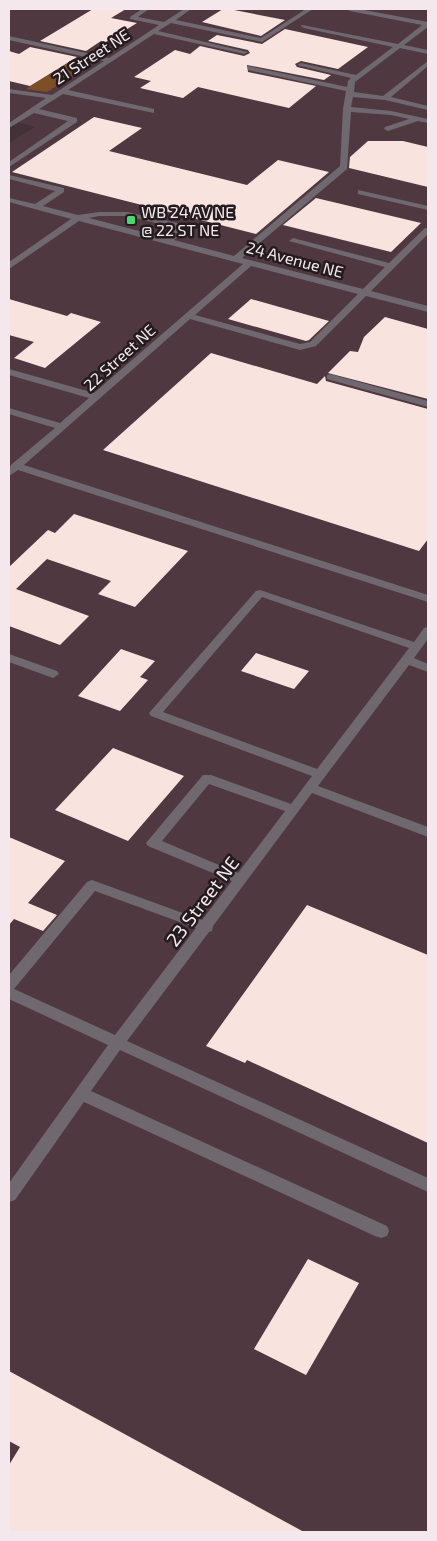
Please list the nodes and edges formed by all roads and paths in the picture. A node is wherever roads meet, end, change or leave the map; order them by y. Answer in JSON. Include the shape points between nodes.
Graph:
{"nodes":[{"id":1,"x":146,"y":9,"type":"edge"},
{"id":2,"x":188,"y":9,"type":"edge"},
{"id":3,"x":310,"y":9,"type":"edge"},
{"id":4,"x":350,"y":9,"type":"edge"},
{"id":5,"x":167,"y":22,"type":"junction"},
{"id":6,"x":428,"y":24,"type":"edge"},
{"id":7,"x":304,"y":26,"type":"dead end"},
{"id":8,"x":152,"y":32,"type":"junction"},
{"id":9,"x":9,"y":38,"type":"edge"},
{"id":10,"x":399,"y":46,"type":"junction"},
{"id":11,"x":244,"y":52,"type":"dead end"},
{"id":12,"x":428,"y":52,"type":"edge"},
{"id":13,"x":110,"y":60,"type":"junction"},
{"id":14,"x":428,"y":63,"type":"edge"},
{"id":15,"x":301,"y":65,"type":"dead end"},
{"id":16,"x":251,"y":68,"type":"dead end"},
{"id":17,"x":357,"y":78,"type":"junction"},
{"id":18,"x":9,"y":91,"type":"edge"},
{"id":19,"x":61,"y":91,"type":"junction"},
{"id":20,"x":350,"y":92,"type":"junction"},
{"id":21,"x":52,"y":97,"type":"junction"},
{"id":22,"x":385,"y":98,"type":"junction"},
{"id":23,"x":428,"y":108,"type":"edge"},
{"id":24,"x":348,"y":109,"type":"junction"},
{"id":25,"x":32,"y":110,"type":"junction"},
{"id":26,"x":151,"y":112,"type":"dead end"},
{"id":27,"x":9,"y":114,"type":"edge"},
{"id":28,"x":21,"y":118,"type":"junction"},
{"id":29,"x":417,"y":119,"type":"junction"},
{"id":30,"x":428,"y":121,"type":"edge"},
{"id":31,"x":9,"y":126,"type":"edge"},
{"id":32,"x":388,"y":129,"type":"dead end"},
{"id":33,"x":9,"y":165,"type":"edge"},
{"id":34,"x":9,"y":177,"type":"edge"},
{"id":35,"x":361,"y":192,"type":"dead end"},
{"id":36,"x":9,"y":200,"type":"edge"},
{"id":37,"x":37,"y":207,"type":"junction"},
{"id":38,"x":428,"y":208,"type":"edge"},
{"id":39,"x":78,"y":218,"type":"junction"},
{"id":40,"x":428,"y":230,"type":"edge"},
{"id":41,"x":168,"y":241,"type":"junction"},
{"id":42,"x":293,"y":242,"type":"dead end"},
{"id":43,"x":236,"y":259,"type":"junction"},
{"id":44,"x":250,"y":263,"type":"junction"},
{"id":45,"x":9,"y":266,"type":"edge"},
{"id":46,"x":391,"y":266,"type":"junction"},
{"id":47,"x":364,"y":293,"type":"junction"},
{"id":48,"x":428,"y":309,"type":"edge"},
{"id":49,"x":188,"y":316,"type":"junction"},
{"id":50,"x":9,"y":372,"type":"edge"},
{"id":51,"x":330,"y":377,"type":"dead end"},
{"id":52,"x":96,"y":398,"type":"junction"},
{"id":53,"x":428,"y":404,"type":"edge"},
{"id":54,"x":9,"y":411,"type":"edge"},
{"id":55,"x":62,"y":426,"type":"junction"},
{"id":56,"x":12,"y":469,"type":"edge"},
{"id":57,"x":428,"y":599,"type":"edge"},
{"id":58,"x":428,"y":631,"type":"edge"},
{"id":59,"x":416,"y":647,"type":"junction"},
{"id":60,"x":9,"y":658,"type":"edge"},
{"id":61,"x":406,"y":660,"type":"junction"},
{"id":62,"x":428,"y":668,"type":"edge"},
{"id":63,"x":53,"y":674,"type":"dead end"},
{"id":64,"x":321,"y":775,"type":"junction"},
{"id":65,"x":311,"y":788,"type":"junction"},
{"id":66,"x":294,"y":810,"type":"junction"},
{"id":67,"x":428,"y":832,"type":"edge"},
{"id":68,"x":242,"y":880,"type":"junction"},
{"id":69,"x":207,"y":927,"type":"junction"},
{"id":70,"x":9,"y":985,"type":"edge"},
{"id":71,"x":9,"y":993,"type":"edge"},
{"id":72,"x":118,"y":1042,"type":"junction"},
{"id":73,"x":82,"y":1094,"type":"junction"},
{"id":74,"x":428,"y":1185,"type":"edge"},
{"id":75,"x":9,"y":1195,"type":"edge"},
{"id":76,"x":381,"y":1231,"type":"dead end"}],
"edges":[{"from":1,"to":5,"type":"street","via":[[132,18]]},
{"from":2,"to":5,"type":"street","name":"21 Street NE"},
{"from":3,"to":5,"type":"street","via":[[262,40]]},
{"from":4,"to":6,"type":"street"},
{"from":5,"to":8,"type":"street","name":"21 Street NE"},
{"from":6,"to":10,"type":"street"},
{"from":7,"to":10,"type":"street"},
{"from":8,"to":11,"type":"street"},
{"from":8,"to":13,"type":"street","name":"21 Street NE"},
{"from":9,"to":13,"type":"street"},
{"from":10,"to":12,"type":"street"},
{"from":10,"to":17,"type":"street"},
{"from":13,"to":19,"type":"street","name":"21 Street NE"},
{"from":14,"to":22,"type":"street"},
{"from":15,"to":17,"type":"street"},
{"from":16,"to":20,"type":"street"},
{"from":17,"to":20,"type":"street","via":[[352,81]]},
{"from":18,"to":21,"type":"street"},
{"from":19,"to":21,"type":"street","name":"21 Street NE"},
{"from":19,"to":26,"type":"street"},
{"from":20,"to":22,"type":"street"},
{"from":20,"to":24,"type":"street"},
{"from":21,"to":25,"type":"street","name":"21 Street NE"},
{"from":22,"to":23,"type":"street"},
{"from":24,"to":29,"type":"street"},
{"from":24,"to":43,"type":"street","via":[[344,167]]},
{"from":25,"to":28,"type":"street","name":"21 Street NE"},
{"from":25,"to":33,"type":"street","via":[[74,120]]},
{"from":27,"to":28,"type":"street"},
{"from":28,"to":31,"type":"street","name":"21 Street NE"},
{"from":29,"to":30,"type":"street"},
{"from":29,"to":32,"type":"street"},
{"from":34,"to":37,"type":"street","via":[[61,190]]},
{"from":35,"to":38,"type":"street"},
{"from":36,"to":37,"type":"street","name":"24 Avenue NE"},
{"from":37,"to":39,"type":"street","name":"24 Avenue NE"},
{"from":39,"to":41,"type":"street","name":"24 Avenue NE"},
{"from":39,"to":41,"type":"street","via":[[127,214],[183,227]]},
{"from":39,"to":45,"type":"street"},
{"from":40,"to":46,"type":"street"},
{"from":41,"to":43,"type":"street","name":"24 Avenue NE"},
{"from":42,"to":46,"type":"street"},
{"from":43,"to":44,"type":"street","name":"24 Avenue NE"},
{"from":44,"to":47,"type":"street","name":"24 Avenue NE"},
{"from":44,"to":49,"type":"street","name":"22 Street NE"},
{"from":46,"to":47,"type":"street"},
{"from":47,"to":48,"type":"street","name":"24 Avenue NE"},
{"from":47,"to":49,"type":"street","via":[[308,347]]},
{"from":49,"to":52,"type":"street","name":"22 Street NE"},
{"from":50,"to":52,"type":"street"},
{"from":51,"to":53,"type":"street"},
{"from":52,"to":55,"type":"street","name":"22 Street NE"},
{"from":54,"to":55,"type":"street"},
{"from":55,"to":56,"type":"street","name":"22 Street NE"},
{"from":56,"to":57,"type":"street"},
{"from":58,"to":59,"type":"street","name":"23 Street NE"},
{"from":59,"to":61,"type":"street","name":"23 Street NE"},
{"from":59,"to":64,"type":"street","via":[[260,593],[155,713]]},
{"from":60,"to":63,"type":"street"},
{"from":61,"to":62,"type":"street"},
{"from":61,"to":64,"type":"street","name":"23 Street NE"},
{"from":64,"to":65,"type":"street","name":"23 Street NE"},
{"from":65,"to":66,"type":"street","name":"23 Street NE"},
{"from":65,"to":67,"type":"street"},
{"from":66,"to":68,"type":"street","name":"23 Street NE"},
{"from":66,"to":68,"type":"street","via":[[207,778],[153,843]]},
{"from":68,"to":69,"type":"street","name":"23 Street NE"},
{"from":69,"to":70,"type":"street","via":[[92,885]]},
{"from":69,"to":72,"type":"street","name":"23 Street NE"},
{"from":71,"to":72,"type":"street"},
{"from":72,"to":73,"type":"street","name":"23 Street NE"},
{"from":72,"to":74,"type":"street"},
{"from":73,"to":75,"type":"street","name":"23 Street NE"},
{"from":73,"to":76,"type":"street"}]}
